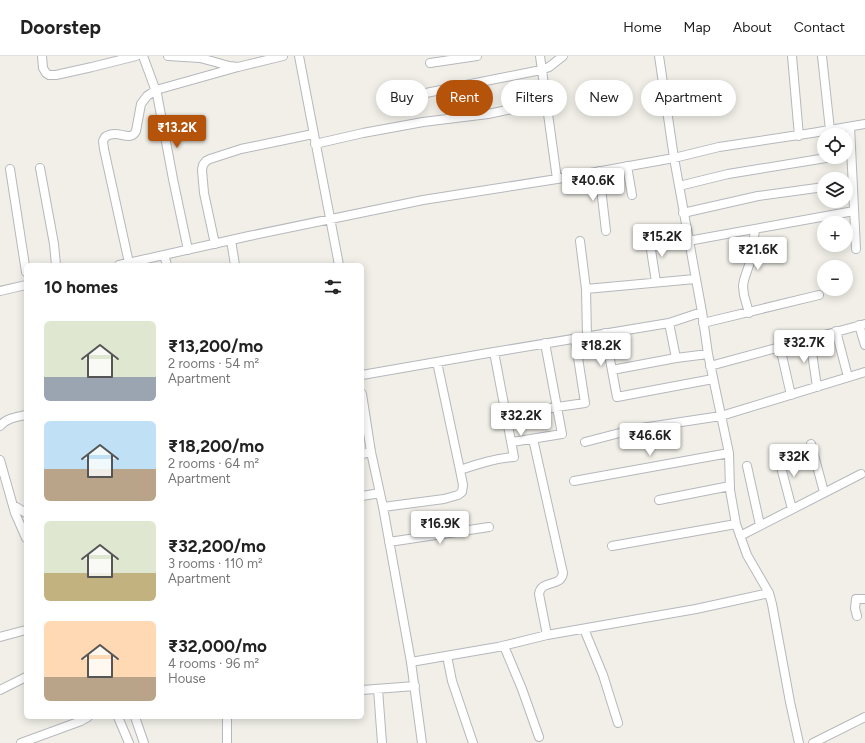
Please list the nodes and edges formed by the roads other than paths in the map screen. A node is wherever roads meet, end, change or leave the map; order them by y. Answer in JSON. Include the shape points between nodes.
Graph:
{"nodes":[{"id":1,"x":42,"y":56,"type":"edge"},
{"id":2,"x":136,"y":56,"type":"edge"},
{"id":3,"x":143,"y":56,"type":"edge"},
{"id":4,"x":168,"y":56,"type":"edge"},
{"id":5,"x":283,"y":56,"type":"edge"},
{"id":6,"x":299,"y":56,"type":"edge"},
{"id":7,"x":477,"y":56,"type":"edge"},
{"id":8,"x":540,"y":56,"type":"edge"},
{"id":9,"x":563,"y":56,"type":"edge"},
{"id":10,"x":659,"y":56,"type":"edge"},
{"id":11,"x":792,"y":56,"type":"edge"},
{"id":12,"x":822,"y":56,"type":"edge"},
{"id":13,"x":117,"y":58,"type":"edge"},
{"id":14,"x":430,"y":64,"type":"dead end"},
{"id":15,"x":238,"y":67,"type":"junction"},
{"id":16,"x":541,"y":70,"type":"junction"},
{"id":17,"x":543,"y":80,"type":"edge"},
{"id":18,"x":156,"y":90,"type":"junction"},
{"id":19,"x":428,"y":93,"type":"edge"},
{"id":20,"x":501,"y":111,"type":"edge"},
{"id":21,"x":548,"y":116,"type":"edge"},
{"id":22,"x":865,"y":124,"type":"edge"},
{"id":23,"x":850,"y":127,"type":"joint"},
{"id":24,"x":830,"y":128,"type":"edge"},
{"id":25,"x":843,"y":128,"type":"edge"},
{"id":26,"x":817,"y":133,"type":"edge"},
{"id":27,"x":313,"y":134,"type":"junction"},
{"id":28,"x":799,"y":136,"type":"junction"},
{"id":29,"x":315,"y":144,"type":"junction"},
{"id":30,"x":674,"y":158,"type":"junction"},
{"id":31,"x":817,"y":159,"type":"edge"},
{"id":32,"x":627,"y":166,"type":"junction"},
{"id":33,"x":40,"y":168,"type":"dead end"},
{"id":34,"x":10,"y":169,"type":"dead end"},
{"id":35,"x":599,"y":171,"type":"junction"},
{"id":36,"x":556,"y":179,"type":"junction"},
{"id":37,"x":679,"y":186,"type":"junction"},
{"id":38,"x":817,"y":188,"type":"edge"},
{"id":39,"x":632,"y":195,"type":"dead end"},
{"id":40,"x":853,"y":206,"type":"edge"},
{"id":41,"x":854,"y":211,"type":"junction"},
{"id":42,"x":684,"y":213,"type":"junction"},
{"id":43,"x":331,"y":219,"type":"junction"},
{"id":44,"x":755,"y":229,"type":"junction"},
{"id":45,"x":606,"y":231,"type":"dead end"},
{"id":46,"x":649,"y":237,"type":"dead end"},
{"id":47,"x":231,"y":240,"type":"junction"},
{"id":48,"x":688,"y":241,"type":"junction"},
{"id":49,"x":580,"y":242,"type":"dead end"},
{"id":50,"x":215,"y":244,"type":"junction"},
{"id":51,"x":856,"y":249,"type":"dead end"},
{"id":52,"x":188,"y":250,"type":"junction"},
{"id":53,"x":164,"y":255,"type":"junction"},
{"id":54,"x":25,"y":263,"type":"edge"},
{"id":55,"x":56,"y":263,"type":"edge"},
{"id":56,"x":129,"y":263,"type":"joint"},
{"id":57,"x":166,"y":263,"type":"edge"},
{"id":58,"x":236,"y":263,"type":"edge"},
{"id":59,"x":339,"y":263,"type":"edge"},
{"id":60,"x":695,"y":279,"type":"junction"},
{"id":61,"x":656,"y":282,"type":"junction"},
{"id":62,"x":24,"y":285,"type":"edge"},
{"id":63,"x":586,"y":289,"type":"junction"},
{"id":64,"x":0,"y":291,"type":"edge"},
{"id":65,"x":817,"y":296,"type":"edge"},
{"id":66,"x":702,"y":312,"type":"junction"},
{"id":67,"x":749,"y":313,"type":"junction"},
{"id":68,"x":669,"y":323,"type":"junction"},
{"id":69,"x":703,"y":323,"type":"junction"},
{"id":70,"x":862,"y":324,"type":"edge"},
{"id":71,"x":836,"y":331,"type":"junction"},
{"id":72,"x":605,"y":333,"type":"junction"},
{"id":73,"x":587,"y":336,"type":"junction"},
{"id":74,"x":575,"y":338,"type":"junction"},
{"id":75,"x":810,"y":339,"type":"junction"},
{"id":76,"x":545,"y":343,"type":"junction"},
{"id":77,"x":865,"y":345,"type":"edge"},
{"id":78,"x":780,"y":347,"type":"junction"},
{"id":79,"x":494,"y":352,"type":"junction"},
{"id":80,"x":708,"y":354,"type":"junction"},
{"id":81,"x":676,"y":358,"type":"junction"},
{"id":82,"x":437,"y":362,"type":"junction"},
{"id":83,"x":710,"y":366,"type":"junction"},
{"id":84,"x":612,"y":370,"type":"junction"},
{"id":85,"x":865,"y":372,"type":"edge"},
{"id":86,"x":364,"y":375,"type":"edge"},
{"id":87,"x":848,"y":377,"type":"junction"},
{"id":88,"x":713,"y":379,"type":"junction"},
{"id":89,"x":817,"y":387,"type":"junction"},
{"id":90,"x":791,"y":395,"type":"junction"},
{"id":91,"x":557,"y":407,"type":"junction"},
{"id":92,"x":24,"y":415,"type":"edge"},
{"id":93,"x":507,"y":416,"type":"junction"},
{"id":94,"x":721,"y":416,"type":"junction"},
{"id":95,"x":364,"y":420,"type":"edge"},
{"id":96,"x":0,"y":426,"type":"edge"},
{"id":97,"x":533,"y":439,"type":"junction"},
{"id":98,"x":512,"y":442,"type":"junction"},
{"id":99,"x":585,"y":442,"type":"dead end"},
{"id":100,"x":811,"y":444,"type":"dead end"},
{"id":101,"x":371,"y":452,"type":"junction"},
{"id":102,"x":777,"y":452,"type":"dead end"},
{"id":103,"x":729,"y":453,"type":"junction"},
{"id":104,"x":364,"y":454,"type":"edge"},
{"id":105,"x":0,"y":460,"type":"edge"},
{"id":106,"x":747,"y":466,"type":"dead end"},
{"id":107,"x":460,"y":470,"type":"junction"},
{"id":108,"x":861,"y":474,"type":"dead end"},
{"id":109,"x":574,"y":481,"type":"dead end"},
{"id":110,"x":730,"y":486,"type":"junction"},
{"id":111,"x":824,"y":492,"type":"junction"},
{"id":112,"x":380,"y":493,"type":"junction"},
{"id":113,"x":364,"y":496,"type":"edge"},
{"id":114,"x":659,"y":500,"type":"dead end"},
{"id":115,"x":13,"y":505,"type":"junction"},
{"id":116,"x":383,"y":507,"type":"junction"},
{"id":117,"x":792,"y":509,"type":"junction"},
{"id":118,"x":24,"y":513,"type":"edge"},
{"id":119,"x":736,"y":524,"type":"junction"},
{"id":120,"x":760,"y":525,"type":"junction"},
{"id":121,"x":489,"y":528,"type":"dead end"},
{"id":122,"x":24,"y":533,"type":"edge"},
{"id":123,"x":740,"y":536,"type":"junction"},
{"id":124,"x":389,"y":542,"type":"junction"},
{"id":125,"x":612,"y":546,"type":"dead end"},
{"id":126,"x":769,"y":594,"type":"junction"},
{"id":127,"x":865,"y":599,"type":"edge"},
{"id":128,"x":857,"y":616,"type":"dead end"},
{"id":129,"x":584,"y":629,"type":"junction"},
{"id":130,"x":24,"y":630,"type":"edge"},
{"id":131,"x":547,"y":635,"type":"junction"},
{"id":132,"x":0,"y":636,"type":"edge"},
{"id":133,"x":504,"y":646,"type":"junction"},
{"id":134,"x":447,"y":656,"type":"junction"},
{"id":135,"x":412,"y":662,"type":"junction"},
{"id":136,"x":24,"y":678,"type":"edge"},
{"id":137,"x":415,"y":686,"type":"junction"},
{"id":138,"x":378,"y":689,"type":"junction"},
{"id":139,"x":0,"y":690,"type":"edge"},
{"id":140,"x":364,"y":690,"type":"edge"},
{"id":141,"x":865,"y":717,"type":"edge"},
{"id":142,"x":84,"y":719,"type":"edge"},
{"id":143,"x":119,"y":719,"type":"edge"},
{"id":144,"x":136,"y":719,"type":"edge"},
{"id":145,"x":227,"y":719,"type":"edge"},
{"id":146,"x":618,"y":723,"type":"dead end"},
{"id":147,"x":539,"y":737,"type":"dead end"},
{"id":148,"x":21,"y":743,"type":"edge"},
{"id":149,"x":129,"y":743,"type":"edge"},
{"id":150,"x":144,"y":743,"type":"edge"},
{"id":151,"x":227,"y":743,"type":"edge"},
{"id":152,"x":382,"y":743,"type":"edge"},
{"id":153,"x":422,"y":743,"type":"edge"},
{"id":154,"x":473,"y":743,"type":"edge"},
{"id":155,"x":799,"y":743,"type":"edge"},
{"id":156,"x":813,"y":743,"type":"edge"}],
"edges":[{"from":1,"to":13,"type":"street","via":[[43,68],[49,75]]},
{"from":2,"to":13,"type":"street"},
{"from":3,"to":18,"type":"street"},
{"from":4,"to":15,"type":"street","via":[[200,58]]},
{"from":5,"to":15,"type":"street"},
{"from":6,"to":27,"type":"street"},
{"from":7,"to":14,"type":"street"},
{"from":8,"to":16,"type":"street"},
{"from":9,"to":16,"type":"street"},
{"from":10,"to":30,"type":"street"},
{"from":11,"to":28,"type":"street"},
{"from":12,"to":24,"type":"street"},
{"from":15,"to":18,"type":"street"},
{"from":16,"to":17,"type":"street"},
{"from":16,"to":19,"type":"street"},
{"from":18,"to":52,"type":"street"},
{"from":18,"to":56,"type":"street","via":[[141,104],[134,135],[110,134],[103,141]]},
{"from":20,"to":29,"type":"street","via":[[423,122]]},
{"from":21,"to":36,"type":"street"},
{"from":22,"to":23,"type":"street"},
{"from":23,"to":25,"type":"street"},
{"from":26,"to":28,"type":"street"},
{"from":27,"to":29,"type":"street"},
{"from":27,"to":50,"type":"street","via":[[241,149],[206,161],[202,170],[204,193]]},
{"from":28,"to":30,"type":"street","via":[[719,147]]},
{"from":29,"to":43,"type":"street"},
{"from":30,"to":32,"type":"street"},
{"from":30,"to":37,"type":"street"},
{"from":31,"to":37,"type":"street","via":[[728,174]]},
{"from":32,"to":35,"type":"street"},
{"from":32,"to":39,"type":"street"},
{"from":33,"to":55,"type":"street"},
{"from":34,"to":54,"type":"street"},
{"from":35,"to":36,"type":"street"},
{"from":35,"to":45,"type":"street"},
{"from":36,"to":43,"type":"street","via":[[423,200]]},
{"from":37,"to":42,"type":"street"},
{"from":38,"to":42,"type":"street","via":[[758,196]]},
{"from":40,"to":41,"type":"street"},
{"from":41,"to":44,"type":"street"},
{"from":41,"to":51,"type":"street"},
{"from":42,"to":48,"type":"street"},
{"from":43,"to":47,"type":"street"},
{"from":43,"to":59,"type":"street"},
{"from":44,"to":48,"type":"street"},
{"from":44,"to":67,"type":"street","via":[[752,256],[743,286]]},
{"from":46,"to":61,"type":"street"},
{"from":47,"to":50,"type":"street"},
{"from":47,"to":58,"type":"street"},
{"from":48,"to":60,"type":"street"},
{"from":49,"to":63,"type":"street"},
{"from":50,"to":52,"type":"street"},
{"from":52,"to":53,"type":"street"},
{"from":53,"to":56,"type":"street"},
{"from":53,"to":57,"type":"street"},
{"from":60,"to":61,"type":"street"},
{"from":60,"to":66,"type":"street"},
{"from":61,"to":63,"type":"street"},
{"from":62,"to":64,"type":"street"},
{"from":63,"to":73,"type":"street"},
{"from":65,"to":67,"type":"street"},
{"from":66,"to":68,"type":"street"},
{"from":66,"to":69,"type":"street"},
{"from":67,"to":69,"type":"street"},
{"from":68,"to":72,"type":"street"},
{"from":68,"to":81,"type":"street"},
{"from":69,"to":80,"type":"street"},
{"from":70,"to":71,"type":"street"},
{"from":70,"to":77,"type":"street"},
{"from":71,"to":75,"type":"street"},
{"from":71,"to":87,"type":"street"},
{"from":72,"to":73,"type":"street"},
{"from":72,"to":84,"type":"street"},
{"from":73,"to":74,"type":"street"},
{"from":74,"to":76,"type":"street"},
{"from":74,"to":91,"type":"street","via":[[585,404]]},
{"from":75,"to":78,"type":"street"},
{"from":75,"to":89,"type":"street"},
{"from":76,"to":79,"type":"street"},
{"from":76,"to":91,"type":"street"},
{"from":78,"to":83,"type":"street"},
{"from":78,"to":90,"type":"street"},
{"from":79,"to":82,"type":"street"},
{"from":79,"to":93,"type":"street"},
{"from":80,"to":81,"type":"street"},
{"from":80,"to":83,"type":"street"},
{"from":81,"to":84,"type":"street"},
{"from":82,"to":86,"type":"street"},
{"from":82,"to":107,"type":"street"},
{"from":83,"to":88,"type":"street"},
{"from":84,"to":88,"type":"street","via":[[617,397]]},
{"from":85,"to":87,"type":"street"},
{"from":87,"to":89,"type":"street"},
{"from":88,"to":94,"type":"street"},
{"from":89,"to":90,"type":"street"},
{"from":90,"to":94,"type":"street"},
{"from":91,"to":93,"type":"street"},
{"from":91,"to":97,"type":"street","via":[[562,434]]},
{"from":92,"to":96,"type":"street","via":[[9,419]]},
{"from":93,"to":98,"type":"street"},
{"from":94,"to":99,"type":"street","via":[[635,429]]},
{"from":94,"to":103,"type":"street"},
{"from":95,"to":101,"type":"street"},
{"from":97,"to":98,"type":"street"},
{"from":97,"to":131,"type":"street","via":[[563,573],[560,580],[540,589]]},
{"from":98,"to":107,"type":"street","via":[[514,456]]},
{"from":100,"to":111,"type":"street"},
{"from":101,"to":104,"type":"street"},
{"from":101,"to":112,"type":"street"},
{"from":102,"to":117,"type":"street"},
{"from":103,"to":109,"type":"street"},
{"from":103,"to":110,"type":"street"},
{"from":105,"to":115,"type":"street"},
{"from":106,"to":120,"type":"street"},
{"from":107,"to":116,"type":"street","via":[[463,485],[462,492],[458,495]]},
{"from":108,"to":111,"type":"street"},
{"from":110,"to":114,"type":"street"},
{"from":110,"to":119,"type":"street"},
{"from":111,"to":117,"type":"street"},
{"from":112,"to":113,"type":"street"},
{"from":112,"to":116,"type":"street"},
{"from":115,"to":118,"type":"street"},
{"from":115,"to":122,"type":"street"},
{"from":116,"to":124,"type":"street"},
{"from":117,"to":120,"type":"street"},
{"from":119,"to":123,"type":"street"},
{"from":119,"to":125,"type":"street"},
{"from":120,"to":123,"type":"street"},
{"from":121,"to":124,"type":"street"},
{"from":123,"to":126,"type":"street","via":[[750,561]]},
{"from":124,"to":135,"type":"street"},
{"from":126,"to":129,"type":"street"},
{"from":126,"to":155,"type":"street"},
{"from":127,"to":128,"type":"street","via":[[856,599]]},
{"from":129,"to":131,"type":"street"},
{"from":129,"to":146,"type":"street","via":[[603,675]]},
{"from":130,"to":132,"type":"street"},
{"from":131,"to":133,"type":"street"},
{"from":133,"to":134,"type":"street"},
{"from":133,"to":147,"type":"street"},
{"from":134,"to":135,"type":"street"},
{"from":134,"to":154,"type":"street","via":[[452,680]]},
{"from":135,"to":137,"type":"street"},
{"from":136,"to":139,"type":"street"},
{"from":137,"to":138,"type":"street"},
{"from":137,"to":153,"type":"street"},
{"from":138,"to":140,"type":"street"},
{"from":138,"to":152,"type":"street"},
{"from":141,"to":156,"type":"street"},
{"from":142,"to":148,"type":"street"},
{"from":143,"to":149,"type":"street"},
{"from":144,"to":150,"type":"street"},
{"from":145,"to":151,"type":"street"}]}
